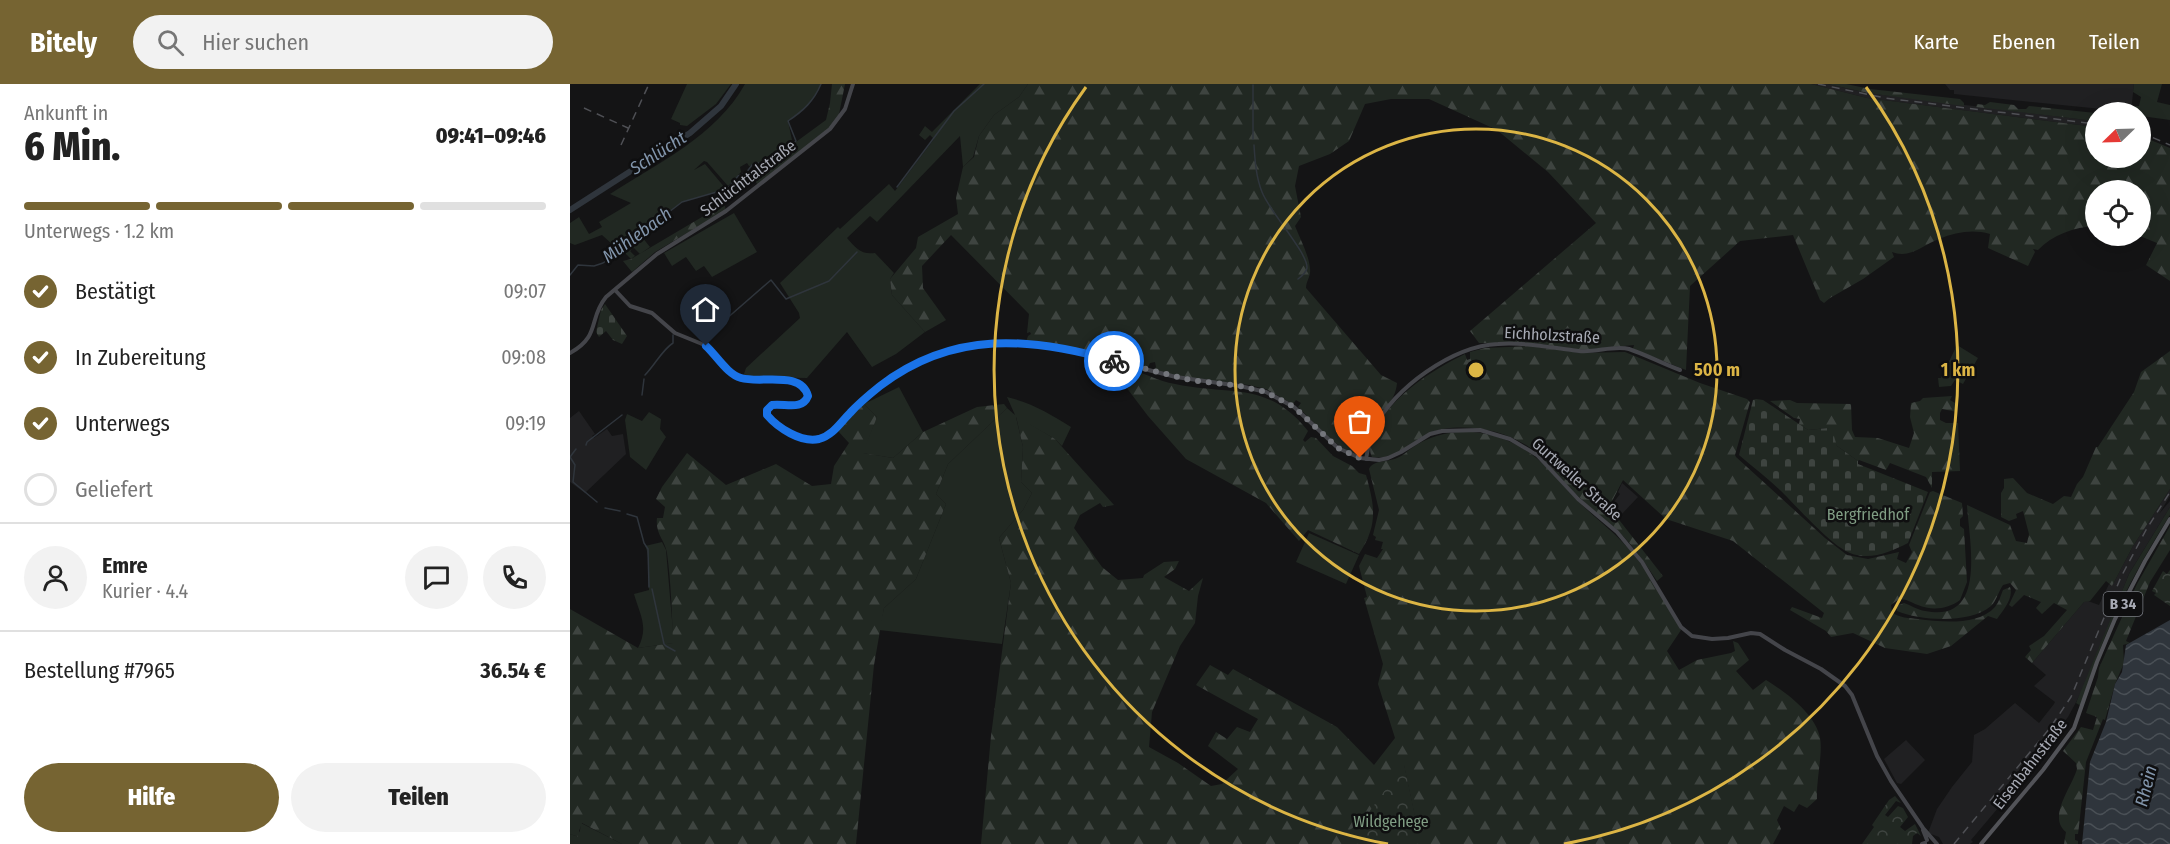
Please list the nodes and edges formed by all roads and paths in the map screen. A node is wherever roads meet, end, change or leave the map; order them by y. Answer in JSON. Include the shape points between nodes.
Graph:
{"nodes":[{"id":1,"x":854,"y":84,"type":"edge"},
{"id":2,"x":615,"y":290,"type":"junction"},
{"id":3,"x":570,"y":353,"type":"edge"},
{"id":4,"x":1680,"y":370,"type":"dead end"},
{"id":5,"x":1366,"y":459,"type":"junction"},
{"id":6,"x":2170,"y":519,"type":"edge"},
{"id":7,"x":1926,"y":842,"type":"edge"},
{"id":8,"x":1937,"y":844,"type":"edge"},
{"id":9,"x":1981,"y":844,"type":"edge"}],
"edges":[{"from":1,"to":2,"type":"main road","name":"Schlüchttalstraße","via":[[845,109],[830,129],[726,211],[669,245]]},
{"from":2,"to":3,"type":"main road","name":"Schlüchttalstraße","via":[[601,304],[586,341]]},
{"from":2,"to":5,"type":"main road","name":"Gurtweiler Straße","via":[[630,306],[652,313],[675,333],[706,346],[734,375],[802,385],[808,396],[806,402],[773,405],[767,412],[794,435],[813,440],[838,427],[861,402],[900,372],[945,351],[995,342],[1082,352],[1183,379],[1266,392],[1294,407],[1338,448]]},
{"from":4,"to":5,"type":"main road","name":"Eichholzstraße","via":[[1627,348],[1582,352],[1531,344],[1478,346],[1436,366],[1391,404],[1374,428]]},
{"from":5,"to":7,"type":"main road","name":"Gurtweiler Straße","via":[[1388,458],[1430,434],[1452,429],[1480,430],[1525,446],[1628,544],[1688,634],[1712,639],[1760,634],[1845,686],[1877,756],[1923,828]]},
{"from":6,"to":9,"type":"main road","name":"Eisenbahnstraße","number":"B 34","via":[[2115,619],[2081,714],[2069,736]]},
{"from":7,"to":8,"type":"main road","name":"Gurtweiler Straße","via":[[1935,840]]}]}
